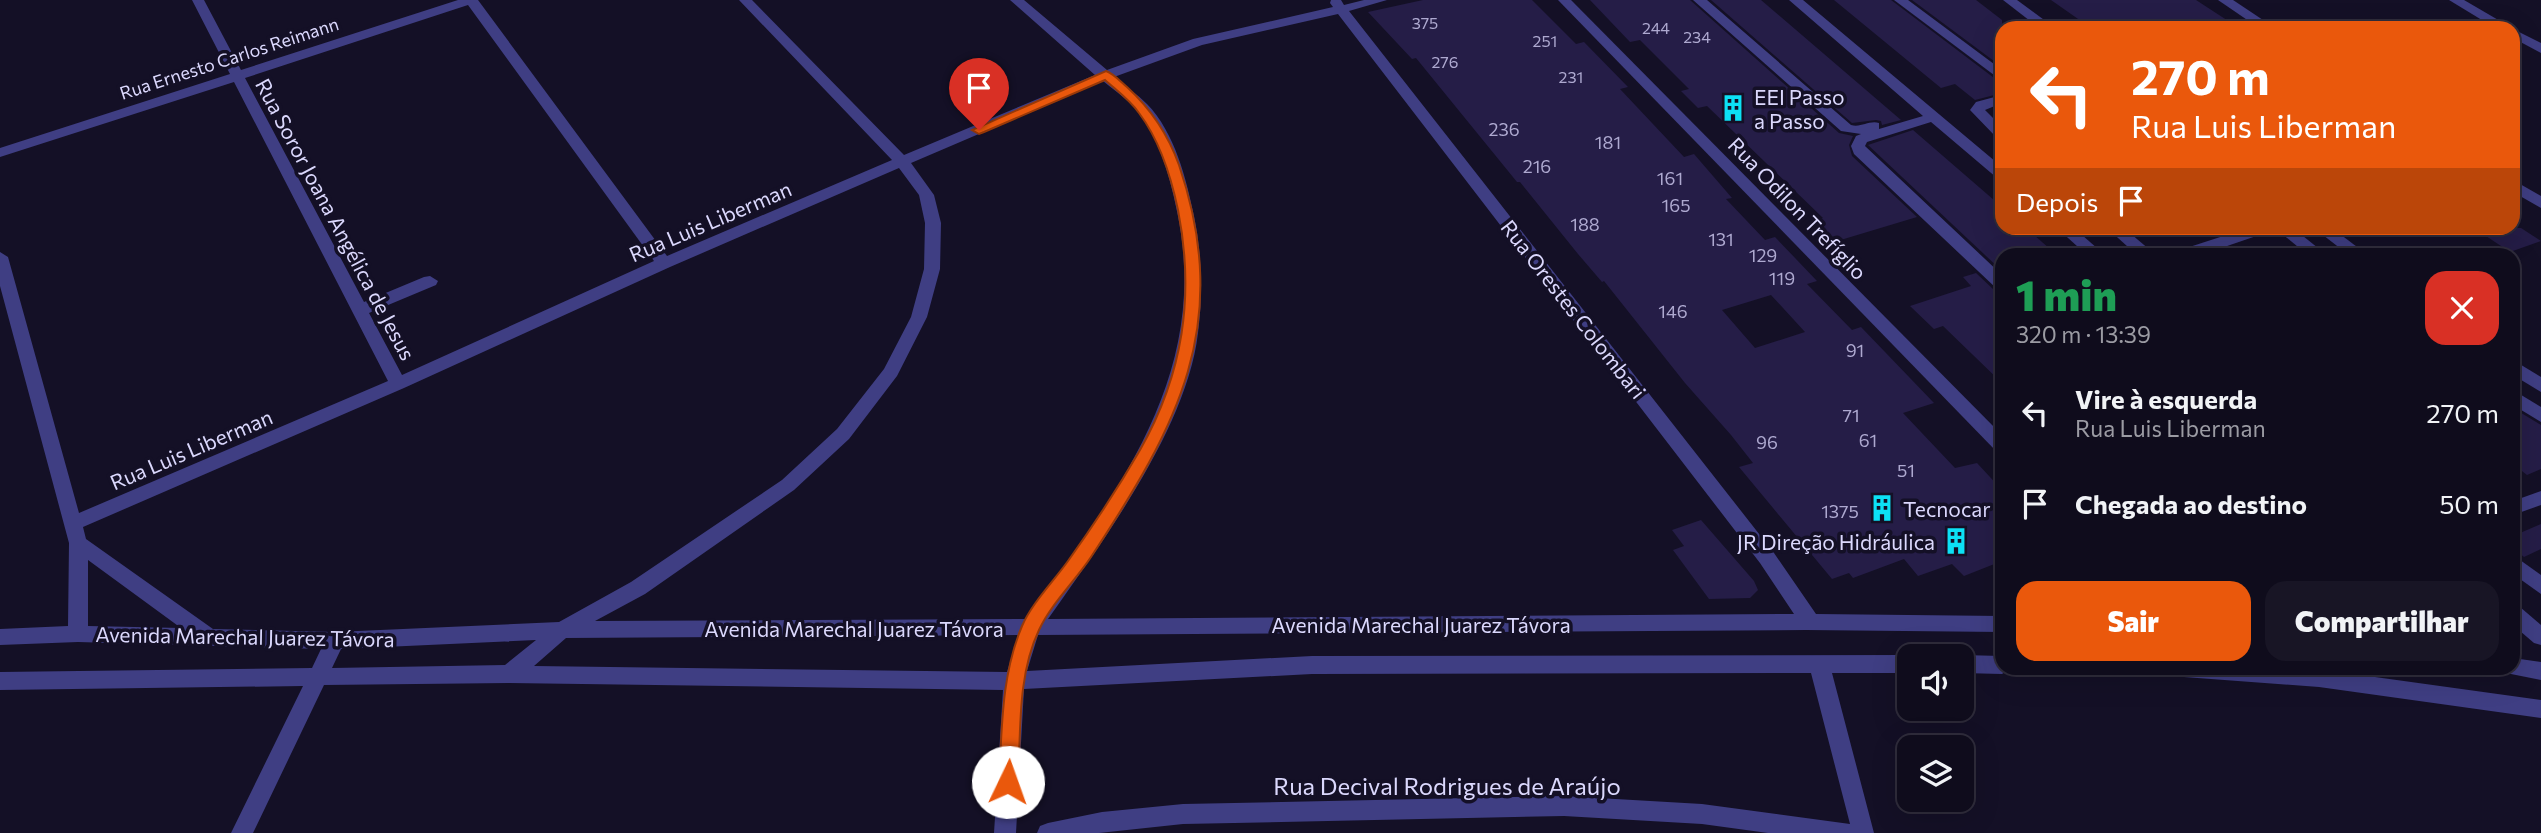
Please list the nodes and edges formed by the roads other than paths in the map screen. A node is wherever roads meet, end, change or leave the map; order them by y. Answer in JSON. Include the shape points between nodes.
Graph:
{"nodes":[{"id":1,"x":198,"y":0,"type":"edge"},
{"id":2,"x":471,"y":0,"type":"edge"},
{"id":3,"x":745,"y":0,"type":"edge"},
{"id":4,"x":1016,"y":0,"type":"edge"},
{"id":5,"x":1381,"y":0,"type":"edge"},
{"id":6,"x":1564,"y":0,"type":"edge"},
{"id":7,"x":1699,"y":0,"type":"edge"},
{"id":8,"x":1795,"y":0,"type":"edge"},
{"id":9,"x":1900,"y":0,"type":"edge"},
{"id":10,"x":2009,"y":0,"type":"edge"},
{"id":11,"x":2224,"y":0,"type":"edge"},
{"id":12,"x":2455,"y":0,"type":"edge"},
{"id":13,"x":1337,"y":5,"type":"edge"},
{"id":14,"x":2038,"y":21,"type":"edge"},
{"id":15,"x":2257,"y":21,"type":"edge"},
{"id":16,"x":2492,"y":21,"type":"edge"},
{"id":17,"x":2520,"y":37,"type":"edge"},
{"id":18,"x":2541,"y":48,"type":"edge"},
{"id":19,"x":1995,"y":72,"type":"edge"},
{"id":20,"x":236,"y":75,"type":"junction"},
{"id":21,"x":1106,"y":75,"type":"junction"},
{"id":22,"x":1995,"y":101,"type":"edge"},
{"id":23,"x":1928,"y":113,"type":"junction"},
{"id":24,"x":1995,"y":128,"type":"edge"},
{"id":25,"x":0,"y":153,"type":"edge"},
{"id":26,"x":902,"y":163,"type":"junction"},
{"id":27,"x":1995,"y":169,"type":"edge"},
{"id":28,"x":2520,"y":190,"type":"edge"},
{"id":29,"x":2541,"y":203,"type":"edge"},
{"id":30,"x":2073,"y":235,"type":"edge"},
{"id":31,"x":2124,"y":235,"type":"edge"},
{"id":32,"x":2242,"y":235,"type":"edge"},
{"id":33,"x":2293,"y":235,"type":"edge"},
{"id":34,"x":2332,"y":235,"type":"edge"},
{"id":35,"x":2089,"y":248,"type":"edge"},
{"id":36,"x":2139,"y":248,"type":"edge"},
{"id":37,"x":2204,"y":248,"type":"edge"},
{"id":38,"x":2310,"y":248,"type":"edge"},
{"id":39,"x":2350,"y":248,"type":"edge"},
{"id":40,"x":0,"y":257,"type":"edge"},
{"id":41,"x":664,"y":263,"type":"junction"},
{"id":42,"x":1995,"y":277,"type":"edge"},
{"id":43,"x":430,"y":281,"type":"dead end"},
{"id":44,"x":361,"y":310,"type":"junction"},
{"id":45,"x":2520,"y":371,"type":"edge"},
{"id":46,"x":398,"y":384,"type":"junction"},
{"id":47,"x":2541,"y":386,"type":"edge"},
{"id":48,"x":2520,"y":401,"type":"edge"},
{"id":49,"x":2541,"y":416,"type":"edge"},
{"id":50,"x":1995,"y":439,"type":"edge"},
{"id":51,"x":2541,"y":498,"type":"edge"},
{"id":52,"x":2520,"y":506,"type":"edge"},
{"id":53,"x":74,"y":534,"type":"junction"},
{"id":54,"x":2520,"y":569,"type":"edge"},
{"id":55,"x":2541,"y":586,"type":"edge"},
{"id":56,"x":2520,"y":619,"type":"edge"},
{"id":57,"x":1811,"y":622,"type":"junction"},
{"id":58,"x":1995,"y":624,"type":"edge"},
{"id":59,"x":1031,"y":627,"type":"junction"},
{"id":60,"x":562,"y":630,"type":"junction"},
{"id":61,"x":78,"y":634,"type":"junction"},
{"id":62,"x":0,"y":637,"type":"edge"},
{"id":63,"x":2541,"y":637,"type":"edge"},
{"id":64,"x":208,"y":638,"type":"junction"},
{"id":65,"x":335,"y":641,"type":"junction"},
{"id":66,"x":1819,"y":663,"type":"junction"},
{"id":67,"x":1897,"y":664,"type":"edge"},
{"id":68,"x":1974,"y":664,"type":"edge"},
{"id":69,"x":1995,"y":665,"type":"edge"},
{"id":70,"x":2520,"y":668,"type":"edge"},
{"id":71,"x":2541,"y":671,"type":"edge"},
{"id":72,"x":509,"y":674,"type":"junction"},
{"id":73,"x":2280,"y":675,"type":"edge"},
{"id":74,"x":317,"y":679,"type":"junction"},
{"id":75,"x":0,"y":681,"type":"edge"},
{"id":76,"x":1014,"y":681,"type":"junction"},
{"id":77,"x":2541,"y":709,"type":"edge"},
{"id":78,"x":242,"y":833,"type":"edge"},
{"id":79,"x":1005,"y":833,"type":"edge"},
{"id":80,"x":1048,"y":833,"type":"edge"},
{"id":81,"x":1847,"y":833,"type":"edge"},
{"id":82,"x":1863,"y":833,"type":"edge"}],
"edges":[{"from":1,"to":20,"type":"street","name":"Rua Soror Joana Angélica de Jesus"},
{"from":2,"to":20,"type":"street","name":"Rua Ernesto Carlos Reimann"},
{"from":2,"to":41,"type":"street"},
{"from":3,"to":26,"type":"street"},
{"from":4,"to":21,"type":"street"},
{"from":5,"to":13,"type":"street","name":"Rua Luis Liberman"},
{"from":6,"to":50,"type":"street","name":"Rua Odilon Trefíglio"},
{"from":7,"to":23,"type":"street","via":[[1846,128],[1860,130]]},
{"from":8,"to":23,"type":"street"},
{"from":9,"to":19,"type":"street"},
{"from":10,"to":14,"type":"street"},
{"from":11,"to":15,"type":"street"},
{"from":12,"to":16,"type":"street"},
{"from":13,"to":21,"type":"street","name":"Rua Luis Liberman","via":[[1198,42]]},
{"from":13,"to":57,"type":"street","name":"Rua Orestes Colombari","via":[[1767,558]]},
{"from":17,"to":18,"type":"street"},
{"from":20,"to":25,"type":"street","name":"Rua Ernesto Carlos Reimann"},
{"from":20,"to":44,"type":"street","name":"Rua Soror Joana Angélica de Jesus"},
{"from":21,"to":26,"type":"street","name":"Rua Luis Liberman"},
{"from":21,"to":59,"type":"street","via":[[1143,108],[1165,143],[1181,191],[1194,286],[1190,335],[1177,386],[1147,451],[1085,552]]},
{"from":22,"to":24,"type":"street","via":[[1978,110]]},
{"from":23,"to":27,"type":"street"},
{"from":23,"to":42,"type":"street","via":[[1861,139],[1859,151]]},
{"from":26,"to":41,"type":"street","name":"Rua Luis Liberman"},
{"from":26,"to":60,"type":"street","via":[[926,195],[933,223],[932,270],[919,317],[891,372],[843,434],[789,485],[638,588]]},
{"from":28,"to":29,"type":"street"},
{"from":30,"to":35,"type":"street"},
{"from":31,"to":36,"type":"street"},
{"from":32,"to":37,"type":"street"},
{"from":33,"to":38,"type":"street"},
{"from":34,"to":39,"type":"street"},
{"from":40,"to":53,"type":"street"},
{"from":41,"to":46,"type":"street","name":"Rua Luis Liberman"},
{"from":43,"to":44,"type":"street"},
{"from":44,"to":46,"type":"street","name":"Rua Soror Joana Angélica de Jesus"},
{"from":45,"to":47,"type":"street"},
{"from":46,"to":53,"type":"street","name":"Rua Luis Liberman"},
{"from":48,"to":49,"type":"street"},
{"from":51,"to":52,"type":"street"},
{"from":53,"to":61,"type":"street"},
{"from":53,"to":64,"type":"street"},
{"from":54,"to":55,"type":"street"},
{"from":56,"to":63,"type":"street"},
{"from":57,"to":58,"type":"street","name":"Avenida Marechal Juarez Távora"},
{"from":57,"to":59,"type":"street","name":"Avenida Marechal Juarez Távora"},
{"from":59,"to":60,"type":"street","name":"Avenida Marechal Juarez Távora"},
{"from":59,"to":76,"type":"street"},
{"from":60,"to":65,"type":"street","name":"Avenida Marechal Juarez Távora"},
{"from":60,"to":72,"type":"street"},
{"from":61,"to":62,"type":"street","name":"Avenida Marechal Juarez Távora"},
{"from":61,"to":64,"type":"street","name":"Avenida Marechal Juarez Távora"},
{"from":64,"to":65,"type":"street","name":"Avenida Marechal Juarez Távora"},
{"from":65,"to":74,"type":"street"},
{"from":66,"to":67,"type":"street","name":"Avenida Marechal Juarez Távora"},
{"from":66,"to":76,"type":"street","name":"Avenida Marechal Juarez Távora","via":[[1312,665]]},
{"from":66,"to":82,"type":"street"},
{"from":68,"to":69,"type":"street"},
{"from":70,"to":71,"type":"street"},
{"from":72,"to":74,"type":"street","name":"Avenida Marechal Juarez Távora"},
{"from":72,"to":76,"type":"street","name":"Avenida Marechal Juarez Távora"},
{"from":73,"to":77,"type":"street"},
{"from":74,"to":75,"type":"street","name":"Avenida Marechal Juarez Távora"},
{"from":74,"to":78,"type":"street"},
{"from":76,"to":79,"type":"street"},
{"from":80,"to":81,"type":"street","name":"Rua Decival Rodrigues de Araújo","via":[[1183,814],[1564,806],[1702,814]]}]}
